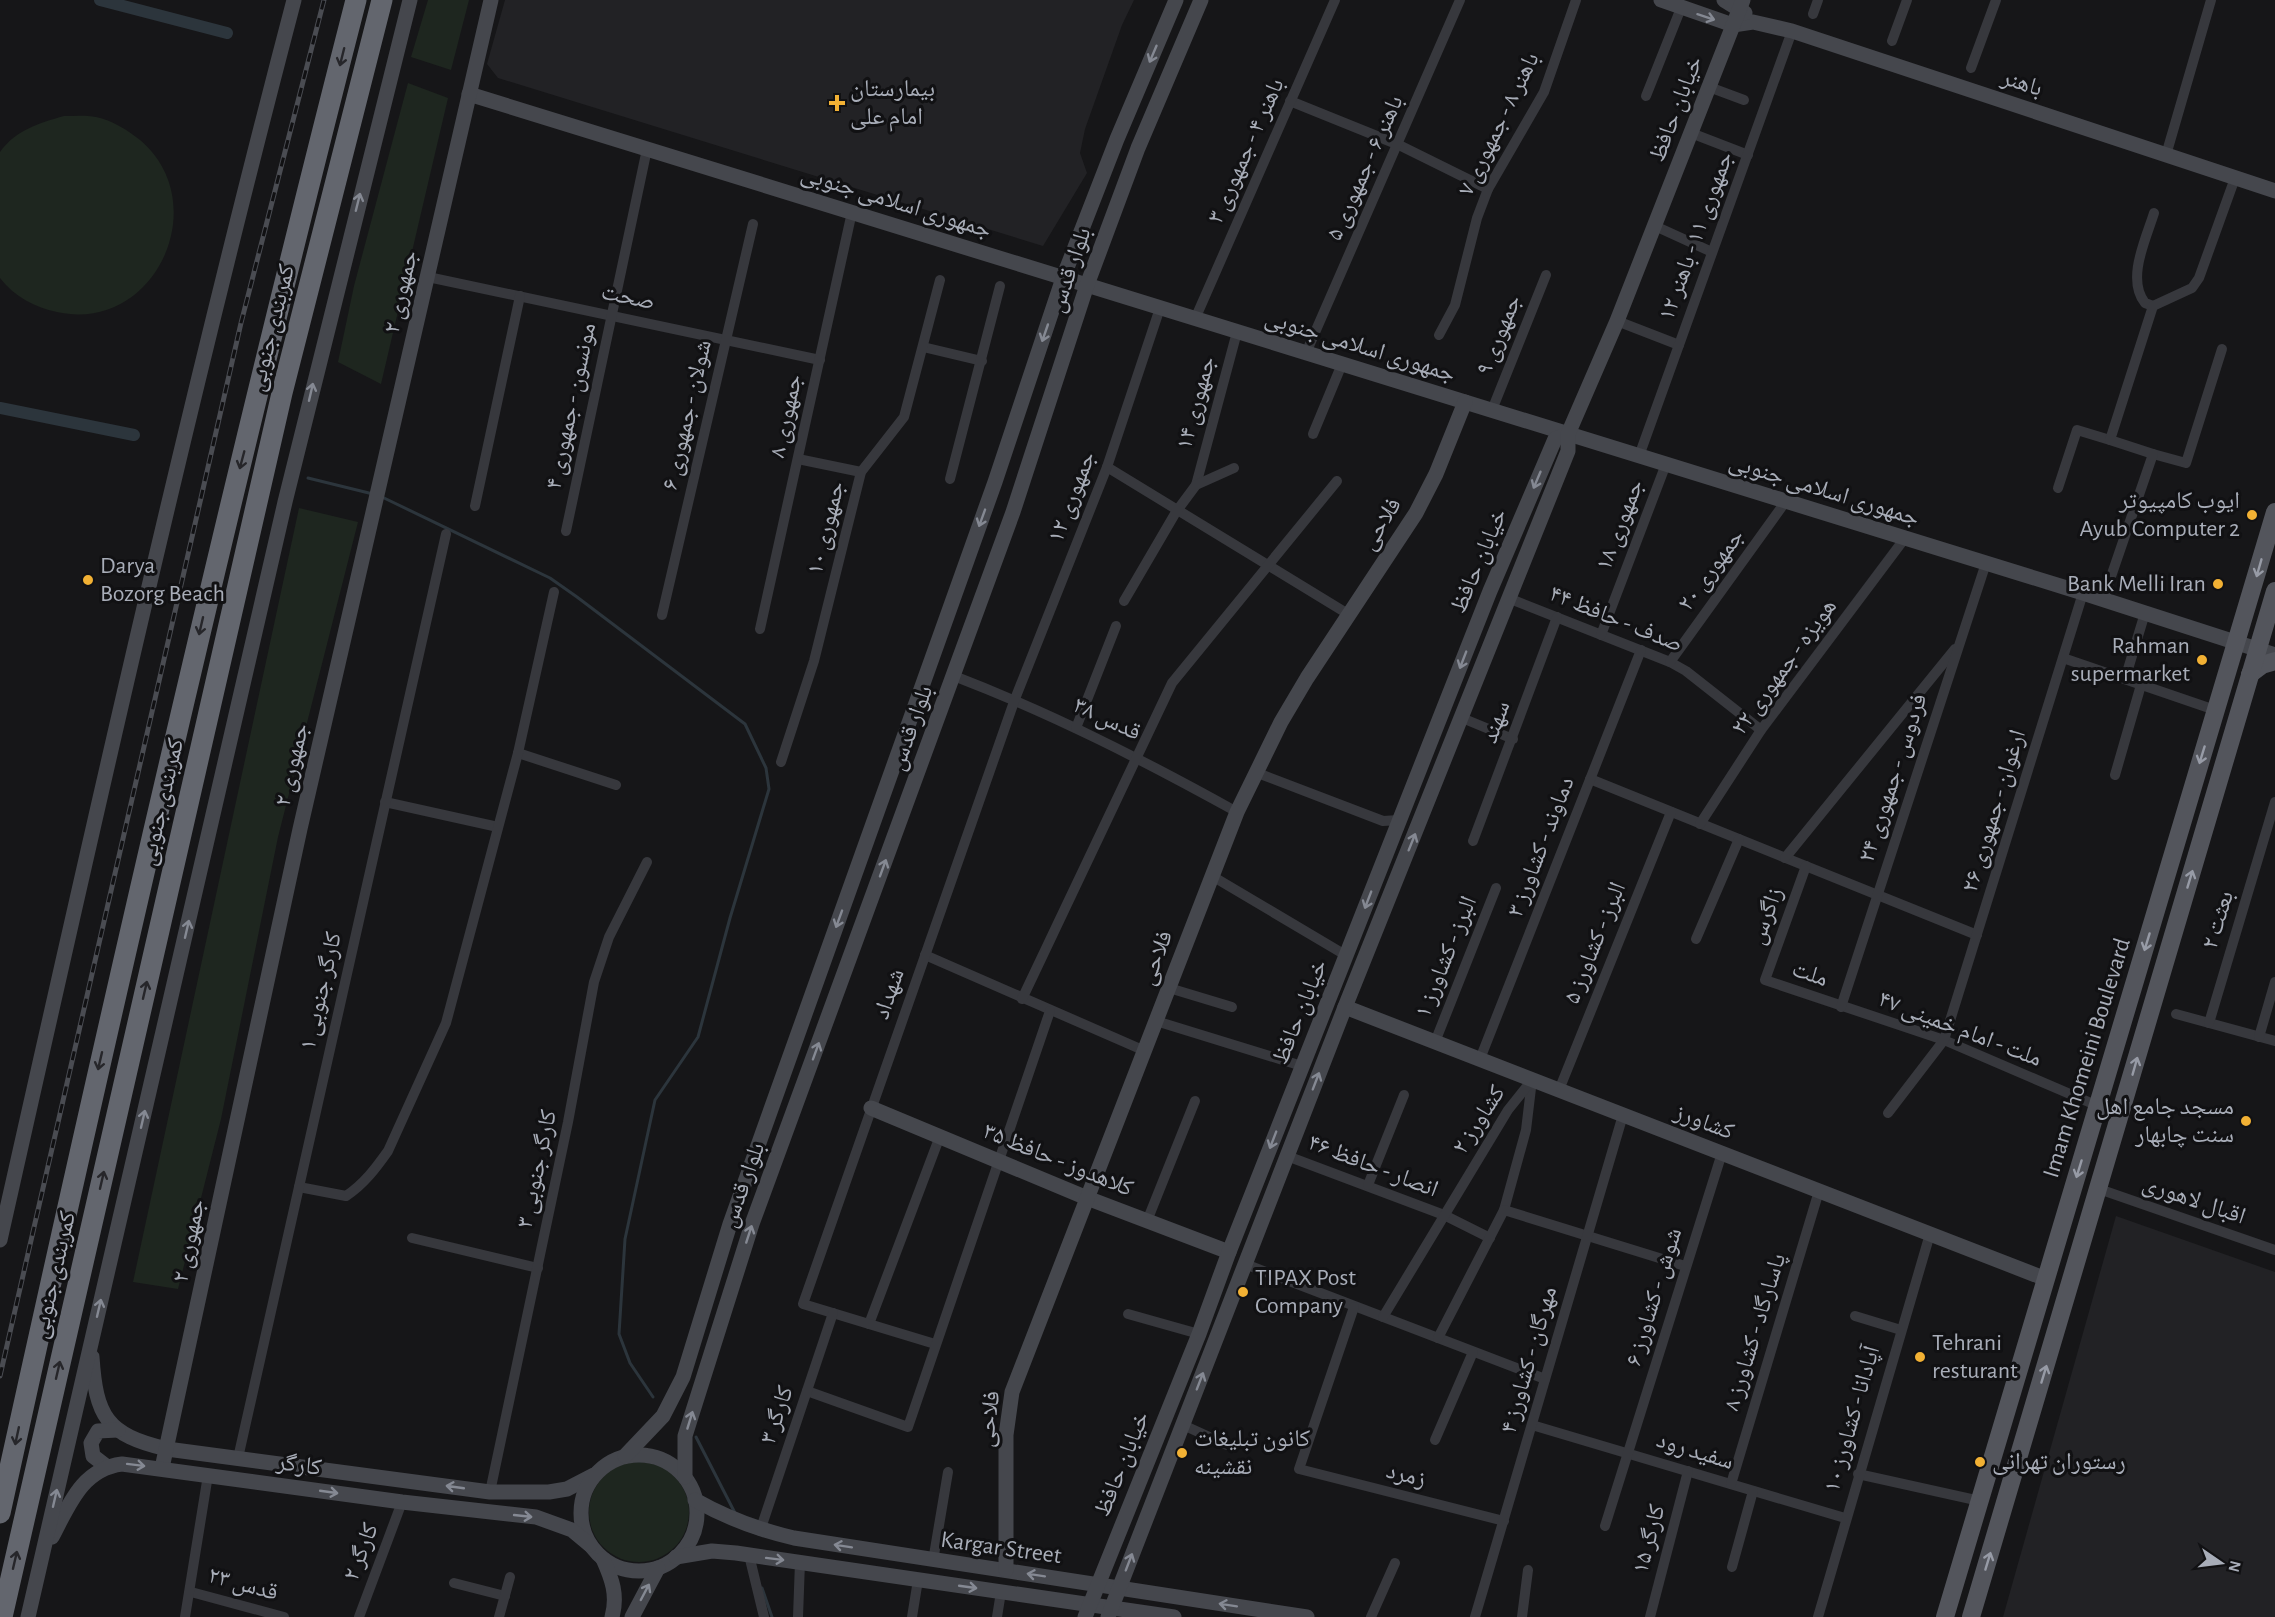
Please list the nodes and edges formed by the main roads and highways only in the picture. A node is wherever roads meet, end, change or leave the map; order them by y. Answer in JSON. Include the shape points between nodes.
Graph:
{"nodes":[{"id":1,"x":294,"y":0,"type":"edge"},
{"id":2,"x":356,"y":0,"type":"edge"},
{"id":3,"x":382,"y":0,"type":"edge"},
{"id":4,"x":410,"y":0,"type":"edge"},
{"id":5,"x":491,"y":0,"type":"edge"},
{"id":6,"x":1176,"y":0,"type":"edge"},
{"id":7,"x":1200,"y":0,"type":"edge"},
{"id":8,"x":1661,"y":0,"type":"edge"},
{"id":9,"x":1724,"y":0,"type":"edge"},
{"id":10,"x":1741,"y":4,"type":"edge"},
{"id":11,"x":1753,"y":22,"type":"junction"},
{"id":12,"x":1733,"y":25,"type":"junction"},
{"id":13,"x":469,"y":94,"type":"junction"},
{"id":14,"x":1117,"y":139,"type":"junction"},
{"id":15,"x":1138,"y":148,"type":"junction"},
{"id":16,"x":2275,"y":191,"type":"edge"},
{"id":17,"x":1063,"y":278,"type":"junction"},
{"id":18,"x":1087,"y":285,"type":"junction"},
{"id":19,"x":1465,"y":402,"type":"junction"},
{"id":20,"x":1568,"y":434,"type":"junction"},
{"id":21,"x":2275,"y":512,"type":"edge"},
{"id":22,"x":2275,"y":591,"type":"edge"},
{"id":23,"x":2237,"y":643,"type":"junction"},
{"id":24,"x":2266,"y":650,"type":"edge"},
{"id":25,"x":2275,"y":655,"type":"edge"},
{"id":26,"x":2275,"y":661,"type":"edge"},
{"id":27,"x":2250,"y":674,"type":"junction"},
{"id":28,"x":880,"y":803,"type":"junction"},
{"id":29,"x":904,"y":812,"type":"junction"},
{"id":30,"x":1377,"y":877,"type":"junction"},
{"id":31,"x":1395,"y":885,"type":"junction"},
{"id":32,"x":1345,"y":1007,"type":"junction"},
{"id":33,"x":871,"y":1108,"type":"road end"},
{"id":34,"x":1285,"y":1109,"type":"junction"},
{"id":35,"x":1303,"y":1116,"type":"junction"},
{"id":36,"x":1087,"y":1198,"type":"junction"},
{"id":37,"x":0,"y":1240,"type":"edge"},
{"id":38,"x":1229,"y":1252,"type":"junction"},
{"id":39,"x":2046,"y":1279,"type":"junction"},
{"id":40,"x":91,"y":1341,"type":"junction"},
{"id":41,"x":118,"y":1430,"type":"junction"},
{"id":42,"x":167,"y":1449,"type":"junction"},
{"id":43,"x":625,"y":1456,"type":"junction"},
{"id":44,"x":106,"y":1466,"type":"junction"},
{"id":45,"x":162,"y":1468,"type":"junction"},
{"id":46,"x":594,"y":1475,"type":"junction"},
{"id":47,"x":685,"y":1477,"type":"junction"},
{"id":48,"x":696,"y":1500,"type":"junction"},
{"id":49,"x":0,"y":1514,"type":"edge"},
{"id":50,"x":590,"y":1545,"type":"junction"},
{"id":51,"x":42,"y":1555,"type":"junction"},
{"id":52,"x":676,"y":1557,"type":"junction"},
{"id":53,"x":603,"y":1559,"type":"junction"},
{"id":54,"x":658,"y":1568,"type":"junction"},
{"id":55,"x":1006,"y":1570,"type":"junction"},
{"id":56,"x":1097,"y":1584,"type":"junction"},
{"id":57,"x":1119,"y":1588,"type":"junction"},
{"id":58,"x":1087,"y":1610,"type":"edge"},
{"id":59,"x":1110,"y":1613,"type":"edge"},
{"id":60,"x":2,"y":1617,"type":"edge"},
{"id":61,"x":28,"y":1617,"type":"edge"},
{"id":62,"x":612,"y":1617,"type":"edge"},
{"id":63,"x":632,"y":1617,"type":"edge"},
{"id":64,"x":1174,"y":1617,"type":"edge"},
{"id":65,"x":1307,"y":1617,"type":"edge"},
{"id":66,"x":1945,"y":1617,"type":"edge"},
{"id":67,"x":1971,"y":1617,"type":"edge"}],
"edges":[{"from":1,"to":37,"type":"main road","via":[[229,248]]},
{"from":2,"to":49,"type":"highway","name":"کمربندی جنوبی","one_way":true,"via":[[151,836]]},
{"from":60,"to":3,"type":"highway","name":"کمربندی جنوبی","one_way":true,"via":[[282,393]]},
{"from":40,"to":4,"type":"main road","one_way":true,"via":[[285,502]]},
{"from":5,"to":13,"type":"main road","name":"جمهوری ۲"},
{"from":6,"to":14,"type":"main road","name":"بلوار قدس","one_way":true},
{"from":7,"to":15,"type":"main road","name":"بلوار قدس"},
{"from":8,"to":12,"type":"main road","one_way":true},
{"from":9,"to":10,"type":"main road"},
{"from":10,"to":11,"type":"main road"},
{"from":10,"to":12,"type":"main road","name":"خیابان حافظ"},
{"from":11,"to":12,"type":"main road"},
{"from":11,"to":16,"type":"main road","name":"باهنر","via":[[1792,31]]},
{"from":12,"to":20,"type":"main road","name":"خیابان حافظ","via":[[1617,321]]},
{"from":13,"to":17,"type":"main road","name":"جمهوری اسلامی جنوبی"},
{"from":13,"to":42,"type":"main road","name":"جمهوری ۲","via":[[300,829]]},
{"from":14,"to":15,"type":"main road"},
{"from":14,"to":17,"type":"main road","name":"بلوار قدس"},
{"from":15,"to":18,"type":"main road","name":"بلوار قدس"},
{"from":17,"to":18,"type":"main road","name":"جمهوری اسلامی جنوبی"},
{"from":17,"to":28,"type":"main road","name":"بلوار قدس","one_way":true},
{"from":18,"to":19,"type":"main road","name":"جمهوری اسلامی جنوبی"},
{"from":18,"to":29,"type":"main road","name":"بلوار قدس","via":[[1013,513]]},
{"from":19,"to":20,"type":"main road","name":"جمهوری اسلامی جنوبی"},
{"from":19,"to":36,"type":"main road","name":"فلاحی","via":[[1416,513],[1348,614],[1255,772]]},
{"from":20,"to":23,"type":"main road","name":"جمهوری اسلامی جنوبی"},
{"from":20,"to":30,"type":"main road","name":"خیابان حافظ","one_way":true,"via":[[1555,439]]},
{"from":31,"to":20,"type":"main road","name":"خیابان حافظ","one_way":true,"via":[[1569,451]]},
{"from":21,"to":23,"type":"main road","name":"Imam Khomeini Boulevard","one_way":true},
{"from":22,"to":24,"type":"main road","name":"Imam Khomeini Boulevard","via":[[2263,630]]},
{"from":23,"to":24,"type":"main road","name":"جمهوری اسلامی جنوبی"},
{"from":23,"to":39,"type":"main road","name":"Imam Khomeini Boulevard","one_way":true},
{"from":24,"to":25,"type":"main road","name":"جمهوری اسلامی جنوبی"},
{"from":24,"to":27,"type":"main road","name":"Imam Khomeini Boulevard"},
{"from":26,"to":27,"type":"main road"},
{"from":67,"to":27,"type":"main road","name":"Imam Khomeini Boulevard","one_way":true},
{"from":28,"to":29,"type":"main road"},
{"from":28,"to":43,"type":"main road","name":"بلوار قدس","one_way":true,"via":[[730,1224],[683,1377],[663,1416]]},
{"from":47,"to":29,"type":"main road","name":"بلوار قدس","one_way":true,"via":[[685,1436],[745,1246]]},
{"from":30,"to":31,"type":"main road"},
{"from":30,"to":34,"type":"main road","name":"خیابان حافظ","one_way":true},
{"from":31,"to":32,"type":"main road","name":"خیابان حافظ"},
{"from":35,"to":32,"type":"main road","name":"خیابان حافظ","one_way":true},
{"from":32,"to":39,"type":"main road","name":"کشاورز"},
{"from":33,"to":36,"type":"main road","name":"کلاهدوز - حافظ ۳۵"},
{"from":34,"to":35,"type":"main road"},
{"from":34,"to":38,"type":"main road","name":"خیابان حافظ","one_way":true},
{"from":57,"to":35,"type":"main road","name":"خیابان حافظ","one_way":true},
{"from":36,"to":38,"type":"main road","name":"کلاهدوز - حافظ ۳۵"},
{"from":36,"to":55,"type":"main road","name":"فلاحی","via":[[1012,1392],[1006,1435]]},
{"from":38,"to":56,"type":"main road","name":"خیابان حافظ"},
{"from":39,"to":66,"type":"main road","name":"Imam Khomeini Boulevard"},
{"from":40,"to":41,"type":"main road","name":"کارگر","via":[[94,1394],[102,1412]]},
{"from":51,"to":40,"type":"main road","one_way":true},
{"from":41,"to":42,"type":"main road","name":"کارگر","via":[[140,1443]]},
{"from":41,"to":44,"type":"main road","via":[[98,1431],[91,1443],[93,1456]]},
{"from":42,"to":45,"type":"main road","name":"جمهوری ۲"},
{"from":46,"to":42,"type":"main road","name":"کارگر","one_way":true,"via":[[549,1492],[490,1492]]},
{"from":43,"to":46,"type":"main road"},
{"from":43,"to":47,"type":"main road","via":[[658,1457]]},
{"from":44,"to":45,"type":"main road","name":"کارگر","one_way":true},
{"from":44,"to":51,"type":"main road","via":[[77,1490]]},
{"from":45,"to":50,"type":"main road","name":"کارگر","one_way":true,"via":[[402,1503],[536,1517],[572,1530]]},
{"from":46,"to":50,"type":"main road","via":[[584,1491],[580,1509],[582,1528]]},
{"from":47,"to":48,"type":"main road"},
{"from":48,"to":52,"type":"main road","via":[[694,1531]]},
{"from":55,"to":48,"type":"main road","name":"Kargar Street","one_way":true,"via":[[760,1531]]},
{"from":50,"to":53,"type":"main road"},
{"from":51,"to":61,"type":"main road"},
{"from":52,"to":54,"type":"main road"},
{"from":52,"to":58,"type":"main road","name":"Kargar Street","one_way":true,"via":[[712,1551],[749,1555],[1001,1592]]},
{"from":53,"to":54,"type":"main road","via":[[620,1568]]},
{"from":53,"to":62,"type":"main road","via":[[613,1581]]},
{"from":63,"to":54,"type":"main road","one_way":true},
{"from":56,"to":55,"type":"main road","name":"Kargar Street","one_way":true},
{"from":56,"to":57,"type":"main road","name":"Kargar Street"},
{"from":56,"to":58,"type":"main road","name":"خیابان حافظ"},
{"from":57,"to":59,"type":"main road","name":"خیابان حافظ"},
{"from":65,"to":57,"type":"main road","name":"Kargar Street","one_way":true},
{"from":58,"to":59,"type":"main road","name":"Kargar Street"},
{"from":59,"to":64,"type":"main road","name":"Kargar Street"}]}
